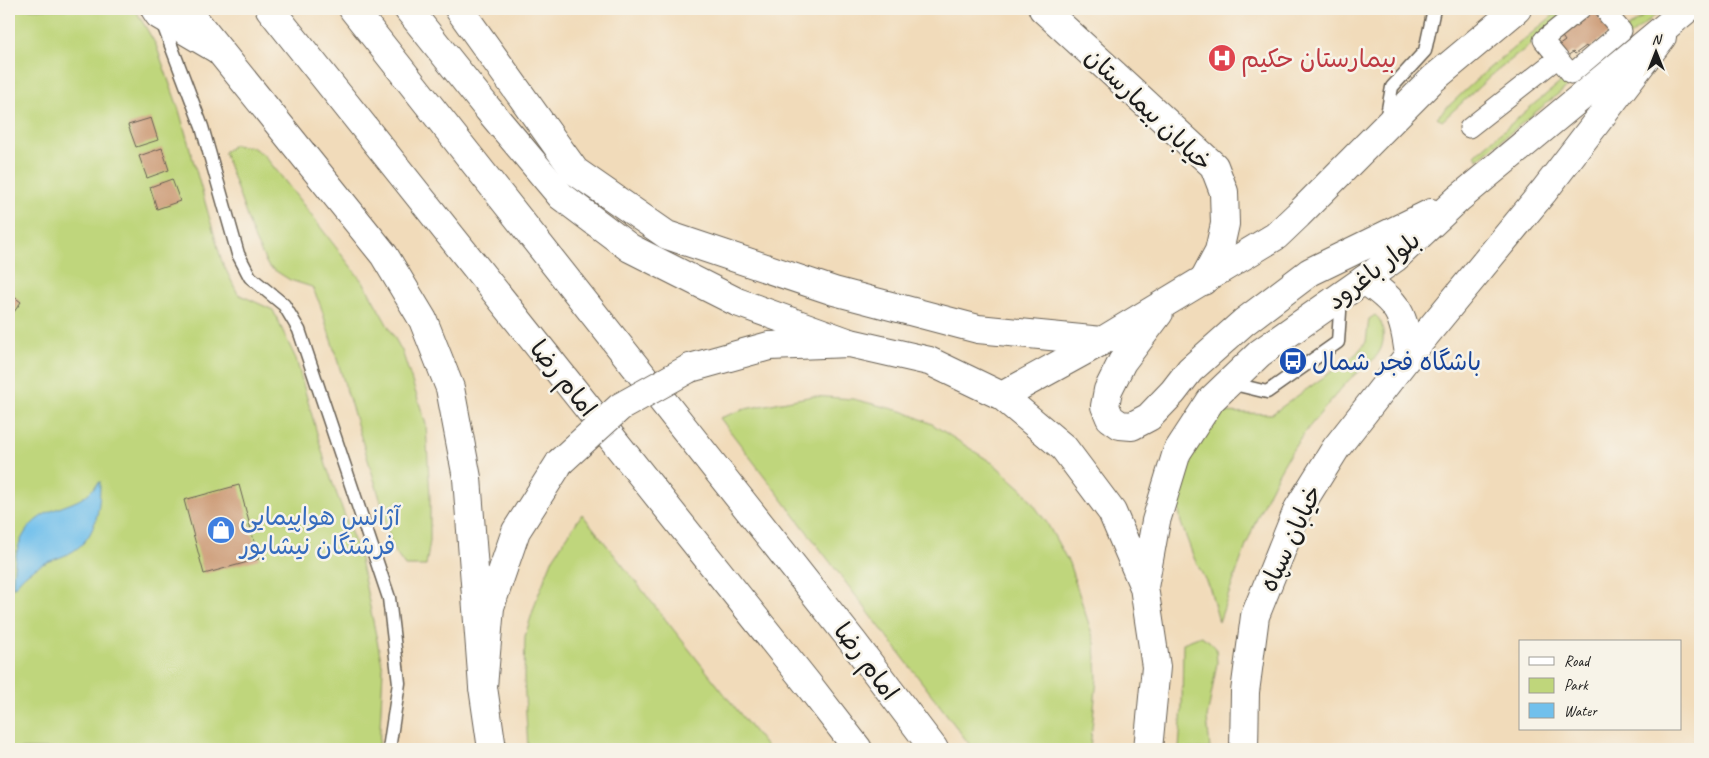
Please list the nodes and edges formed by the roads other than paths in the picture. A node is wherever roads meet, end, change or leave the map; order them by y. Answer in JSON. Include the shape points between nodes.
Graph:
{"nodes":[{"id":1,"x":186,"y":9,"type":"edge"},
{"id":2,"x":270,"y":9,"type":"edge"},
{"id":3,"x":352,"y":9,"type":"edge"},
{"id":4,"x":408,"y":9,"type":"edge"},
{"id":5,"x":459,"y":9,"type":"edge"},
{"id":6,"x":1043,"y":9,"type":"edge"},
{"id":7,"x":1434,"y":9,"type":"edge"},
{"id":8,"x":1518,"y":9,"type":"edge"},
{"id":9,"x":1581,"y":9,"type":"edge"},
{"id":10,"x":1609,"y":11,"type":"edge"},
{"id":11,"x":157,"y":12,"type":"edge"},
{"id":12,"x":1682,"y":13,"type":"edge"},
{"id":13,"x":217,"y":49,"type":"junction"},
{"id":14,"x":1558,"y":58,"type":"junction"},
{"id":15,"x":1385,"y":127,"type":"junction"},
{"id":16,"x":1469,"y":128,"type":"dead end"},
{"id":17,"x":1458,"y":199,"type":"junction"},
{"id":18,"x":1364,"y":280,"type":"junction"},
{"id":19,"x":1203,"y":281,"type":"junction"},
{"id":20,"x":1341,"y":296,"type":"junction"},
{"id":21,"x":1166,"y":304,"type":"junction"},
{"id":22,"x":1102,"y":341,"type":"junction"},
{"id":23,"x":850,"y":343,"type":"junction"},
{"id":24,"x":1410,"y":355,"type":"junction"},
{"id":25,"x":1230,"y":382,"type":"junction"},
{"id":26,"x":1002,"y":396,"type":"junction"},
{"id":27,"x":1144,"y":587,"type":"junction"},
{"id":28,"x":484,"y":697,"type":"junction"},
{"id":29,"x":389,"y":749,"type":"edge"},
{"id":30,"x":472,"y":749,"type":"edge"},
{"id":31,"x":492,"y":749,"type":"edge"},
{"id":32,"x":858,"y":749,"type":"edge"},
{"id":33,"x":934,"y":749,"type":"edge"},
{"id":34,"x":1148,"y":749,"type":"edge"},
{"id":35,"x":1244,"y":749,"type":"edge"}],
"edges":[{"from":1,"to":13,"type":"main road"},
{"from":2,"to":32,"type":"main road","name":"امام رضا"},
{"from":3,"to":33,"type":"main road","name":"امام رضا"},
{"from":4,"to":23,"type":"main road","via":[[561,196],[630,248],[738,302]]},
{"from":5,"to":22,"type":"main road","via":[[575,171],[667,235],[834,291],[978,329]]},
{"from":6,"to":19,"type":"main road","name":"خیابان بیمارستان","via":[[1214,166],[1224,192],[1225,224],[1219,251]]},
{"from":7,"to":15,"type":"lane","via":[[1425,51],[1392,87]]},
{"from":8,"to":15,"type":"main road","via":[[1433,79]]},
{"from":9,"to":14,"type":"street","via":[[1543,40]]},
{"from":10,"to":14,"type":"street","via":[[1622,31],[1571,74]]},
{"from":11,"to":13,"type":"main road"},
{"from":11,"to":29,"type":"lane","via":[[202,127],[238,254],[250,277],[284,305],[299,330],[389,598],[399,683]]},
{"from":12,"to":17,"type":"main road","name":"بلوار باغرود"},
{"from":12,"to":24,"type":"main road","name":"خیابان سپاه","via":[[1544,191]]},
{"from":13,"to":28,"type":"main road","via":[[384,255],[424,320],[450,388],[467,478]]},
{"from":14,"to":16,"type":"street"},
{"from":15,"to":19,"type":"main road","via":[[1276,236]]},
{"from":17,"to":18,"type":"main road","name":"بلوار باغرود","via":[[1395,258]]},
{"from":17,"to":21,"type":"main road","via":[[1310,272],[1244,322],[1190,370],[1149,417],[1132,426],[1120,425],[1110,418],[1105,406],[1108,390],[1122,362]]},
{"from":18,"to":20,"type":"main road","name":"بلوار باغرود"},
{"from":18,"to":24,"type":"main road","via":[[1394,303],[1403,318]]},
{"from":19,"to":21,"type":"main road"},
{"from":20,"to":25,"type":"main road","name":"بلوار باغرود","via":[[1260,353]]},
{"from":20,"to":25,"type":"lane","via":[[1338,342],[1267,392]]},
{"from":21,"to":22,"type":"main road"},
{"from":22,"to":26,"type":"main road"},
{"from":23,"to":26,"type":"main road","via":[[929,361]]},
{"from":23,"to":28,"type":"main road","bridge":true,"via":[[768,346],[690,368],[620,407],[560,462],[516,531],[490,607]]},
{"from":24,"to":35,"type":"main road","name":"خیابان سپاه","via":[[1336,448],[1298,509],[1254,616],[1245,692]]},
{"from":25,"to":27,"type":"main road","name":"بلوار باغرود","via":[[1211,400],[1177,452],[1156,521]]},
{"from":26,"to":27,"type":"main road","via":[[1064,448],[1112,512]]},
{"from":27,"to":34,"type":"main road","via":[[1156,667]]},
{"from":28,"to":30,"type":"main road"},
{"from":28,"to":31,"type":"main road"}]}
